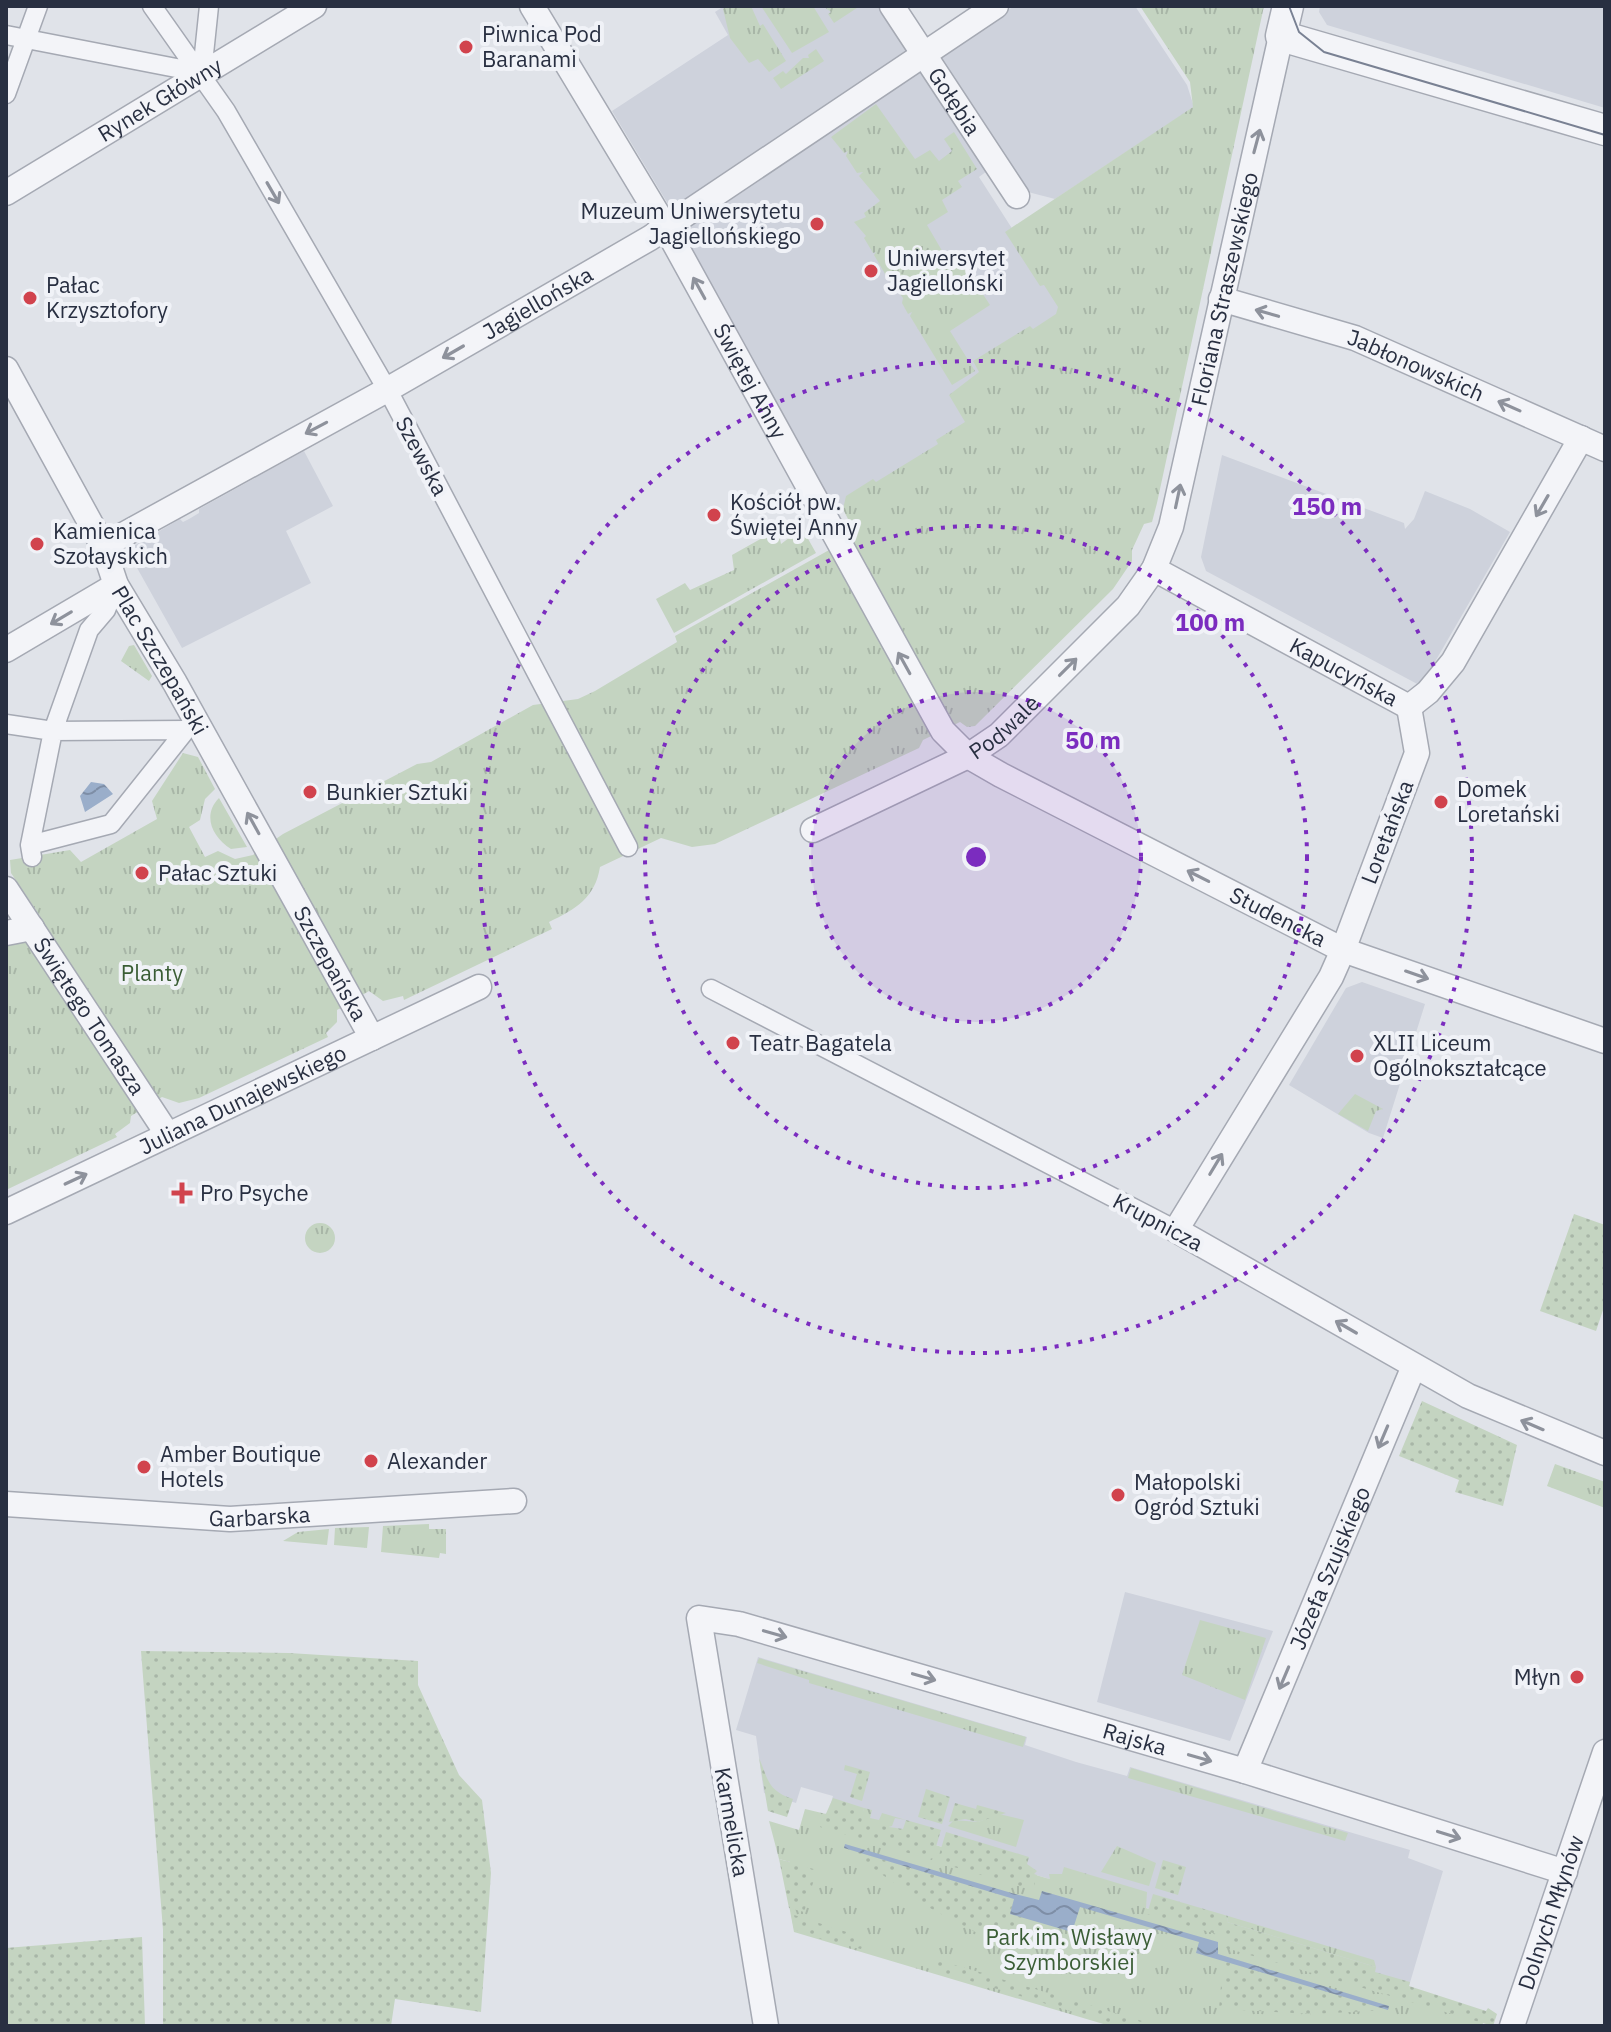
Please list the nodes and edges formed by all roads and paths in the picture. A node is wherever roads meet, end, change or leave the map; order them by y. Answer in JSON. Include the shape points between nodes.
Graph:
{"nodes":[{"id":1,"x":38,"y":6,"type":"edge"},
{"id":2,"x":152,"y":6,"type":"edge"},
{"id":3,"x":209,"y":6,"type":"edge"},
{"id":4,"x":314,"y":6,"type":"edge"},
{"id":5,"x":532,"y":6,"type":"edge"},
{"id":6,"x":892,"y":6,"type":"edge"},
{"id":7,"x":996,"y":6,"type":"edge"},
{"id":8,"x":1288,"y":6,"type":"edge"},
{"id":9,"x":6,"y":35,"type":"edge"},
{"id":10,"x":1281,"y":36,"type":"junction"},
{"id":11,"x":26,"y":39,"type":"junction"},
{"id":12,"x":923,"y":53,"type":"junction"},
{"id":13,"x":202,"y":73,"type":"junction"},
{"id":14,"x":6,"y":94,"type":"edge"},
{"id":15,"x":1605,"y":130,"type":"edge"},
{"id":16,"x":6,"y":193,"type":"edge"},
{"id":17,"x":1017,"y":196,"type":"dead end"},
{"id":18,"x":666,"y":228,"type":"junction"},
{"id":19,"x":1221,"y":299,"type":"junction"},
{"id":20,"x":6,"y":369,"type":"edge"},
{"id":21,"x":385,"y":391,"type":"junction"},
{"id":22,"x":1581,"y":438,"type":"junction"},
{"id":23,"x":1605,"y":449,"type":"edge"},
{"id":24,"x":103,"y":546,"type":"junction"},
{"id":25,"x":1154,"y":569,"type":"junction"},
{"id":26,"x":116,"y":585,"type":"junction"},
{"id":27,"x":6,"y":650,"type":"edge"},
{"id":28,"x":1409,"y":707,"type":"junction"},
{"id":29,"x":6,"y":724,"type":"edge"},
{"id":30,"x":53,"y":731,"type":"junction"},
{"id":31,"x":968,"y":756,"type":"junction"},
{"id":32,"x":219,"y":763,"type":"joint"},
{"id":33,"x":813,"y":830,"type":"dead end"},
{"id":34,"x":628,"y":847,"type":"dead end"},
{"id":35,"x":8,"y":892,"type":"edge"},
{"id":36,"x":32,"y":928,"type":"junction"},
{"id":37,"x":6,"y":933,"type":"edge"},
{"id":38,"x":1343,"y":950,"type":"junction"},
{"id":39,"x":479,"y":987,"type":"dead end"},
{"id":40,"x":711,"y":989,"type":"dead end"},
{"id":41,"x":372,"y":1038,"type":"junction"},
{"id":42,"x":1605,"y":1041,"type":"edge"},
{"id":43,"x":168,"y":1135,"type":"junction"},
{"id":44,"x":6,"y":1212,"type":"edge"},
{"id":45,"x":1176,"y":1230,"type":"junction"},
{"id":46,"x":1414,"y":1366,"type":"junction"},
{"id":47,"x":1605,"y":1453,"type":"edge"},
{"id":48,"x":514,"y":1501,"type":"dead end"},
{"id":49,"x":6,"y":1504,"type":"edge"},
{"id":50,"x":699,"y":1618,"type":"joint"},
{"id":51,"x":1605,"y":1752,"type":"edge"},
{"id":52,"x":1245,"y":1771,"type":"junction"},
{"id":53,"x":1565,"y":1872,"type":"junction"},
{"id":54,"x":766,"y":2026,"type":"edge"},
{"id":55,"x":1512,"y":2026,"type":"edge"}],
"edges":[{"from":1,"to":11,"type":"street"},
{"from":2,"to":13,"type":"street","name":"Szewska"},
{"from":3,"to":13,"type":"street"},
{"from":4,"to":13,"type":"street","name":"Rynek Główny"},
{"from":5,"to":18,"type":"street","name":"Świętej Anny"},
{"from":6,"to":12,"type":"street","name":"Gołębia"},
{"from":7,"to":12,"type":"street","name":"Jagiellońska"},
{"from":8,"to":10,"type":"street","name":"Floriana Straszewskiego"},
{"from":9,"to":11,"type":"street"},
{"from":10,"to":15,"type":"street"},
{"from":19,"to":10,"type":"street","name":"Floriana Straszewskiego","one_way":true},
{"from":11,"to":13,"type":"street"},
{"from":11,"to":14,"type":"street"},
{"from":12,"to":17,"type":"street","name":"Gołębia"},
{"from":12,"to":18,"type":"street","name":"Jagiellońska"},
{"from":13,"to":16,"type":"street","name":"Rynek Główny"},
{"from":13,"to":21,"type":"street","name":"Szewska","one_way":true},
{"from":18,"to":21,"type":"street","name":"Jagiellońska","one_way":true},
{"from":31,"to":18,"type":"street","name":"Świętej Anny","one_way":true,"via":[[943,731],[764,386]]},
{"from":22,"to":19,"type":"street","name":"Jabłonowskich","one_way":true,"via":[[1355,338]]},
{"from":25,"to":19,"type":"street","name":"Floriana Straszewskiego","one_way":true,"via":[[1171,527]]},
{"from":20,"to":24,"type":"street"},
{"from":21,"to":24,"type":"street","name":"Jagiellońska","one_way":true},
{"from":21,"to":34,"type":"street","name":"Szewska"},
{"from":22,"to":23,"type":"street","name":"Jabłonowskich"},
{"from":22,"to":28,"type":"street","one_way":true,"via":[[1453,662]]},
{"from":24,"to":26,"type":"street"},
{"from":25,"to":28,"type":"street","name":"Kapucyńska"},
{"from":31,"to":25,"type":"street","name":"Podwale","one_way":true,"via":[[1012,724],[1128,606]]},
{"from":26,"to":27,"type":"street","name":"Plac Szczepański","one_way":true},
{"from":26,"to":30,"type":"street","via":[[106,610],[89,630]]},
{"from":26,"to":32,"type":"street","name":"Plac Szczepański"},
{"from":28,"to":38,"type":"street","name":"Loretańska","via":[[1417,753]]},
{"from":29,"to":30,"type":"street"},
{"from":30,"to":30,"type":"street","via":[[186,730],[111,824],[31,851]]},
{"from":31,"to":33,"type":"street","name":"Podwale"},
{"from":38,"to":31,"type":"street","name":"Studencka","one_way":true},
{"from":41,"to":32,"type":"street","name":"Szczepańska","one_way":true},
{"from":35,"to":36,"type":"street","name":"Świętego Tomasza"},
{"from":36,"to":37,"type":"street"},
{"from":36,"to":43,"type":"street","name":"Świętego Tomasza"},
{"from":38,"to":42,"type":"street","name":"Studencka","one_way":true},
{"from":45,"to":38,"type":"street","name":"Loretańska","one_way":true},
{"from":39,"to":41,"type":"street","name":"Juliana Dunajewskiego"},
{"from":40,"to":45,"type":"street","name":"Krupnicza"},
{"from":41,"to":43,"type":"street","name":"Juliana Dunajewskiego"},
{"from":44,"to":43,"type":"street","name":"Juliana Dunajewskiego","one_way":true},
{"from":46,"to":45,"type":"street","name":"Krupnicza","one_way":true},
{"from":47,"to":46,"type":"street","name":"Krupnicza","one_way":true,"via":[[1468,1396]]},
{"from":46,"to":52,"type":"street","name":"Józefa Szujskiego","one_way":true},
{"from":48,"to":49,"type":"street","name":"Garbarska","via":[[230,1519]]},
{"from":50,"to":52,"type":"street","name":"Rajska","one_way":true,"via":[[739,1624]]},
{"from":50,"to":54,"type":"street","name":"Karmelicka"},
{"from":51,"to":53,"type":"street","name":"Dolnych Młynów"},
{"from":52,"to":53,"type":"street","name":"Rajska","one_way":true},
{"from":53,"to":55,"type":"street","name":"Dolnych Młynów"}]}
